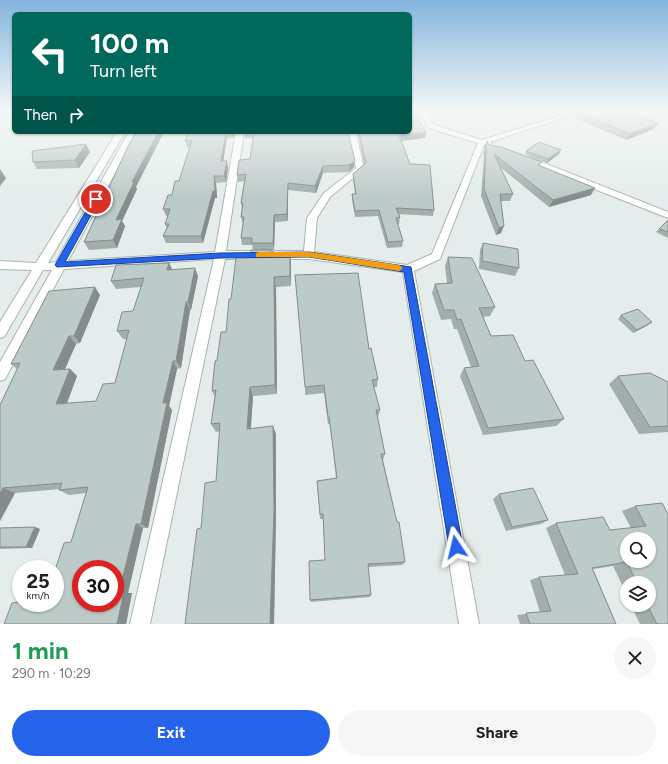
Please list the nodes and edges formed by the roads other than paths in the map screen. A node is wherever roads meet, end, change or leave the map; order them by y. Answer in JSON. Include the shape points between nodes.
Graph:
{"nodes":[{"id":1,"x":118,"y":139,"type":"edge"},
{"id":2,"x":129,"y":139,"type":"edge"},
{"id":3,"x":239,"y":139,"type":"edge"},
{"id":4,"x":354,"y":139,"type":"edge"},
{"id":5,"x":473,"y":139,"type":"edge"},
{"id":6,"x":491,"y":139,"type":"edge"},
{"id":7,"x":482,"y":142,"type":"junction"},
{"id":8,"x":497,"y":148,"type":"edge"},
{"id":9,"x":519,"y":156,"type":"edge"},
{"id":10,"x":668,"y":215,"type":"edge"},
{"id":11,"x":220,"y":255,"type":"junction"},
{"id":12,"x":309,"y":255,"type":"junction"},
{"id":13,"x":0,"y":265,"type":"edge"},
{"id":14,"x":59,"y":265,"type":"junction"},
{"id":15,"x":39,"y":268,"type":"junction"},
{"id":16,"x":408,"y":270,"type":"junction"},
{"id":17,"x":0,"y":332,"type":"edge"},
{"id":18,"x":0,"y":374,"type":"edge"},
{"id":19,"x":140,"y":624,"type":"edge"},
{"id":20,"x":469,"y":624,"type":"edge"}],
"edges":[{"from":1,"to":15,"type":"street"},
{"from":2,"to":14,"type":"street"},
{"from":3,"to":11,"type":"street"},
{"from":4,"to":12,"type":"street","via":[[360,169],[327,195],[312,218]]},
{"from":5,"to":7,"type":"street"},
{"from":6,"to":7,"type":"street"},
{"from":7,"to":8,"type":"street"},
{"from":7,"to":16,"type":"street","via":[[436,256]]},
{"from":9,"to":10,"type":"street"},
{"from":11,"to":12,"type":"street"},
{"from":11,"to":14,"type":"street"},
{"from":11,"to":19,"type":"street"},
{"from":12,"to":16,"type":"street"},
{"from":13,"to":15,"type":"street"},
{"from":14,"to":15,"type":"street"},
{"from":14,"to":18,"type":"street"},
{"from":15,"to":17,"type":"street"},
{"from":16,"to":20,"type":"street"}]}
